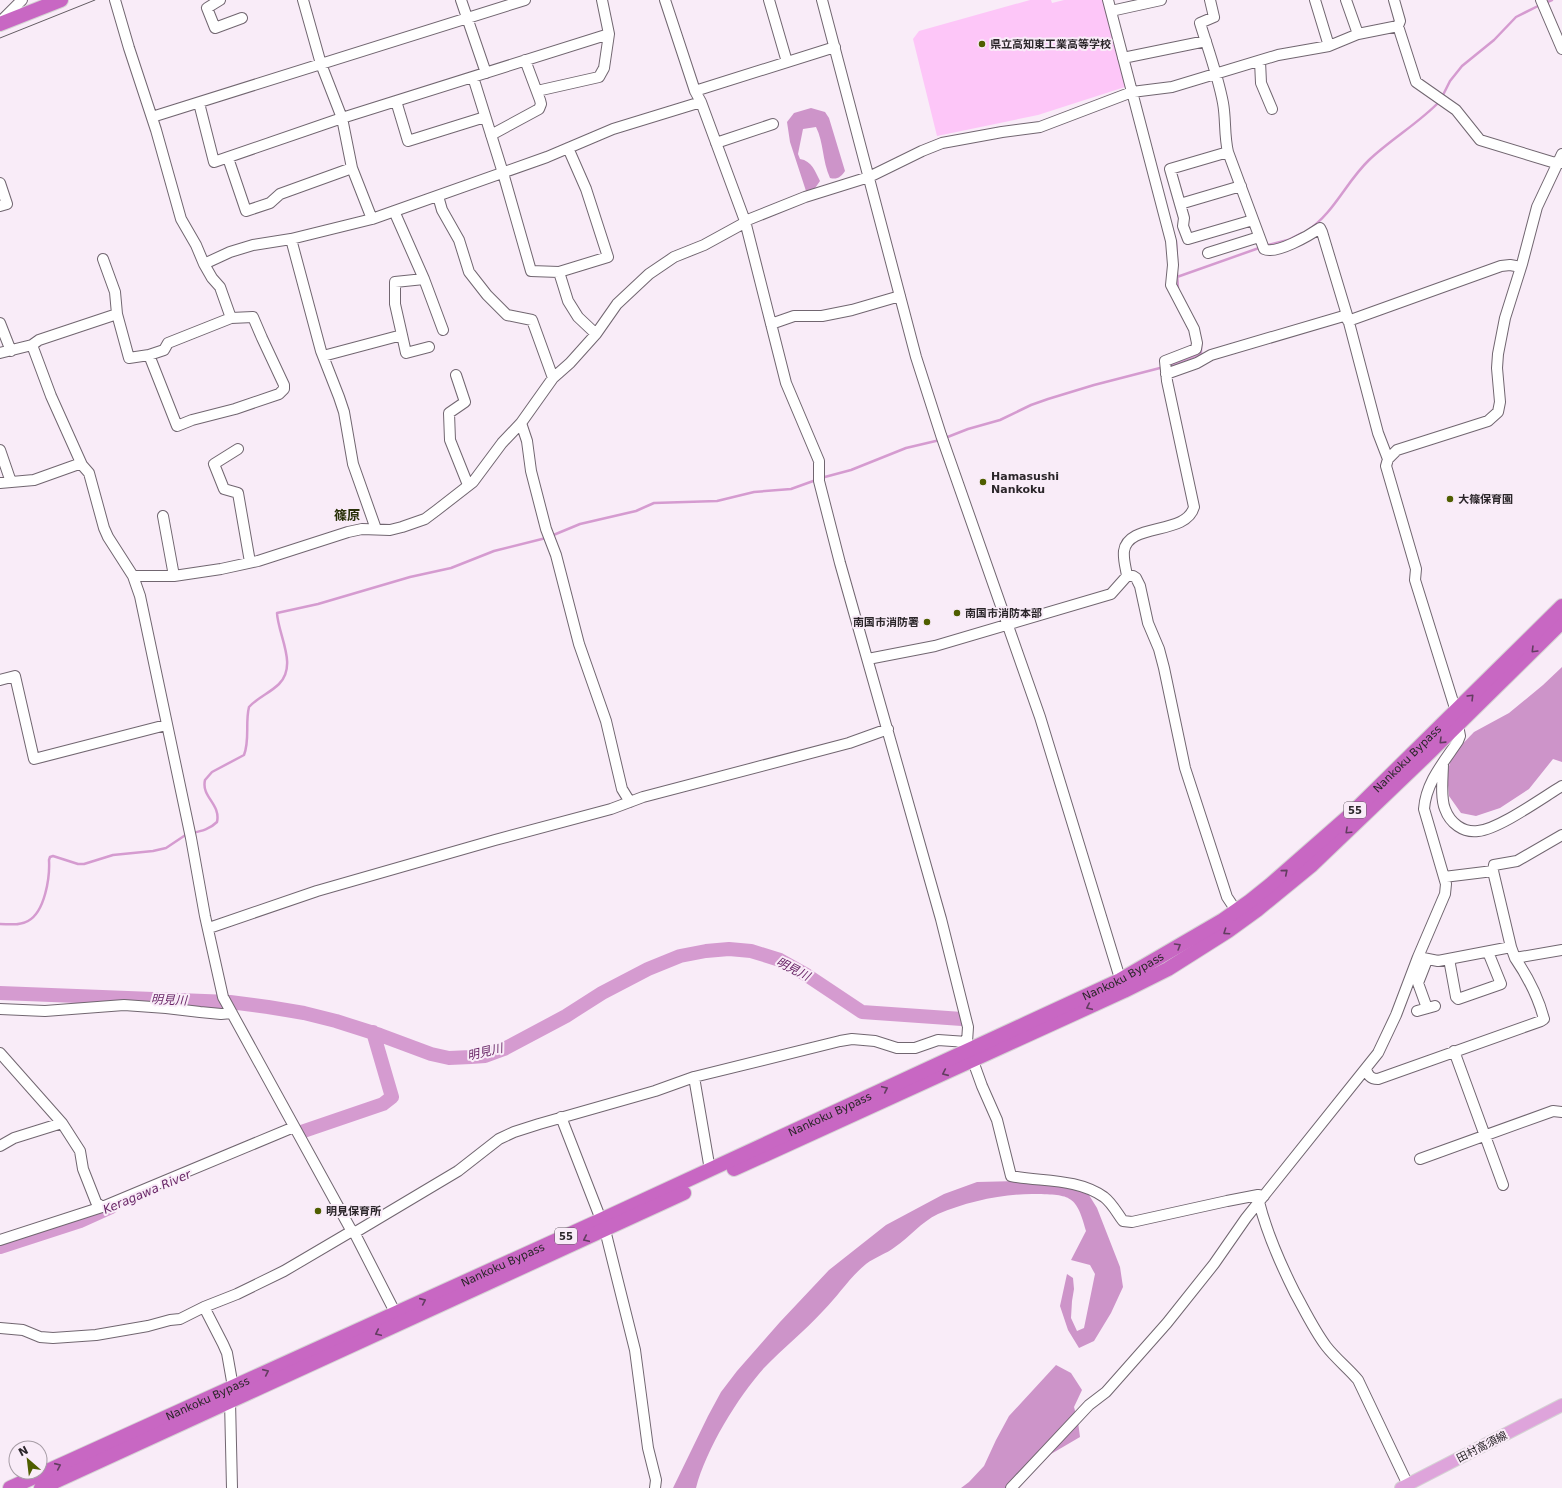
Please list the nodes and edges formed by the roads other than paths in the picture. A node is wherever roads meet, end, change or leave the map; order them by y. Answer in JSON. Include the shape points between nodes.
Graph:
{"nodes":[{"id":1,"x":22,"y":0,"type":"edge"},
{"id":2,"x":61,"y":0,"type":"edge"},
{"id":3,"x":115,"y":0,"type":"edge"},
{"id":4,"x":220,"y":0,"type":"edge"},
{"id":5,"x":303,"y":0,"type":"edge"},
{"id":6,"x":461,"y":0,"type":"edge"},
{"id":7,"x":525,"y":0,"type":"edge"},
{"id":8,"x":602,"y":0,"type":"edge"},
{"id":9,"x":665,"y":0,"type":"edge"},
{"id":10,"x":769,"y":0,"type":"edge"},
{"id":11,"x":822,"y":0,"type":"edge"},
{"id":12,"x":1108,"y":0,"type":"edge"},
{"id":13,"x":1161,"y":0,"type":"edge"},
{"id":14,"x":1210,"y":0,"type":"edge"},
{"id":15,"x":1315,"y":0,"type":"edge"},
{"id":16,"x":1346,"y":0,"type":"edge"},
{"id":17,"x":1394,"y":0,"type":"edge"},
{"id":18,"x":1541,"y":0,"type":"edge"},
{"id":19,"x":1111,"y":11,"type":"junction"},
{"id":20,"x":242,"y":18,"type":"dead end"},
{"id":21,"x":467,"y":18,"type":"junction"},
{"id":22,"x":0,"y":23,"type":"edge"},
{"id":23,"x":1398,"y":26,"type":"junction"},
{"id":24,"x":609,"y":34,"type":"junction"},
{"id":25,"x":1358,"y":34,"type":"junction"},
{"id":26,"x":1206,"y":41,"type":"junction"},
{"id":27,"x":1329,"y":46,"type":"junction"},
{"id":28,"x":835,"y":47,"type":"junction"},
{"id":29,"x":1562,"y":49,"type":"edge"},
{"id":30,"x":1123,"y":58,"type":"junction"},
{"id":31,"x":525,"y":60,"type":"junction"},
{"id":32,"x":1260,"y":61,"type":"junction"},
{"id":33,"x":787,"y":62,"type":"junction"},
{"id":34,"x":321,"y":64,"type":"junction"},
{"id":35,"x":486,"y":73,"type":"junction"},
{"id":36,"x":1216,"y":75,"type":"junction"},
{"id":37,"x":473,"y":77,"type":"junction"},
{"id":38,"x":537,"y":91,"type":"junction"},
{"id":39,"x":694,"y":91,"type":"junction"},
{"id":40,"x":1132,"y":92,"type":"junction"},
{"id":41,"x":396,"y":101,"type":"junction"},
{"id":42,"x":700,"y":102,"type":"junction"},
{"id":43,"x":199,"y":103,"type":"junction"},
{"id":44,"x":1272,"y":109,"type":"dead end"},
{"id":45,"x":485,"y":117,"type":"junction"},
{"id":46,"x":152,"y":118,"type":"junction"},
{"id":47,"x":342,"y":118,"type":"junction"},
{"id":48,"x":773,"y":124,"type":"dead end"},
{"id":49,"x":491,"y":135,"type":"junction"},
{"id":50,"x":716,"y":143,"type":"junction"},
{"id":51,"x":568,"y":148,"type":"junction"},
{"id":52,"x":1228,"y":152,"type":"junction"},
{"id":53,"x":228,"y":158,"type":"junction"},
{"id":54,"x":1561,"y":160,"type":"edge"},
{"id":55,"x":352,"y":168,"type":"junction"},
{"id":56,"x":503,"y":173,"type":"junction"},
{"id":57,"x":869,"y":177,"type":"junction"},
{"id":58,"x":0,"y":183,"type":"edge"},
{"id":59,"x":1240,"y":186,"type":"junction"},
{"id":60,"x":438,"y":196,"type":"junction"},
{"id":61,"x":1180,"y":204,"type":"junction"},
{"id":62,"x":0,"y":206,"type":"edge"},
{"id":63,"x":394,"y":211,"type":"junction"},
{"id":64,"x":372,"y":219,"type":"junction"},
{"id":65,"x":1252,"y":220,"type":"junction"},
{"id":66,"x":746,"y":222,"type":"junction"},
{"id":67,"x":1259,"y":237,"type":"junction"},
{"id":68,"x":291,"y":239,"type":"junction"},
{"id":69,"x":1208,"y":253,"type":"dead end"},
{"id":70,"x":103,"y":259,"type":"dead end"},
{"id":71,"x":204,"y":264,"type":"junction"},
{"id":72,"x":1521,"y":267,"type":"junction"},
{"id":73,"x":559,"y":272,"type":"junction"},
{"id":74,"x":424,"y":279,"type":"junction"},
{"id":75,"x":900,"y":296,"type":"junction"},
{"id":76,"x":117,"y":314,"type":"junction"},
{"id":77,"x":231,"y":318,"type":"junction"},
{"id":78,"x":1347,"y":318,"type":"junction"},
{"id":79,"x":0,"y":323,"type":"edge"},
{"id":80,"x":771,"y":324,"type":"junction"},
{"id":81,"x":443,"y":330,"type":"dead end"},
{"id":82,"x":596,"y":334,"type":"junction"},
{"id":83,"x":402,"y":335,"type":"junction"},
{"id":84,"x":32,"y":345,"type":"junction"},
{"id":85,"x":429,"y":347,"type":"dead end"},
{"id":86,"x":11,"y":351,"type":"junction"},
{"id":87,"x":0,"y":354,"type":"edge"},
{"id":88,"x":148,"y":355,"type":"junction"},
{"id":89,"x":323,"y":356,"type":"junction"},
{"id":90,"x":1166,"y":374,"type":"junction"},
{"id":91,"x":456,"y":375,"type":"dead end"},
{"id":92,"x":553,"y":378,"type":"junction"},
{"id":93,"x":521,"y":423,"type":"junction"},
{"id":94,"x":238,"y":449,"type":"dead end"},
{"id":95,"x":0,"y":450,"type":"edge"},
{"id":96,"x":1388,"y":459,"type":"junction"},
{"id":97,"x":82,"y":465,"type":"junction"},
{"id":98,"x":11,"y":482,"type":"junction"},
{"id":99,"x":0,"y":483,"type":"edge"},
{"id":100,"x":468,"y":485,"type":"junction"},
{"id":101,"x":163,"y":516,"type":"dead end"},
{"id":102,"x":376,"y":529,"type":"junction"},
{"id":103,"x":250,"y":562,"type":"junction"},
{"id":104,"x":133,"y":576,"type":"junction"},
{"id":105,"x":174,"y":576,"type":"junction"},
{"id":106,"x":1127,"y":576,"type":"junction"},
{"id":107,"x":1562,"y":606,"type":"edge"},
{"id":108,"x":1562,"y":622,"type":"edge"},
{"id":109,"x":1007,"y":624,"type":"junction"},
{"id":110,"x":868,"y":659,"type":"junction"},
{"id":111,"x":0,"y":680,"type":"edge"},
{"id":112,"x":1456,"y":719,"type":"junction"},
{"id":113,"x":166,"y":725,"type":"junction"},
{"id":114,"x":888,"y":729,"type":"junction"},
{"id":115,"x":1443,"y":763,"type":"junction"},
{"id":116,"x":1562,"y":786,"type":"edge"},
{"id":117,"x":630,"y":802,"type":"junction"},
{"id":118,"x":1562,"y":835,"type":"edge"},
{"id":119,"x":1493,"y":871,"type":"junction"},
{"id":120,"x":1444,"y":877,"type":"junction"},
{"id":121,"x":1239,"y":916,"type":"junction"},
{"id":122,"x":209,"y":928,"type":"junction"},
{"id":123,"x":1511,"y":947,"type":"junction"},
{"id":124,"x":1562,"y":950,"type":"edge"},
{"id":125,"x":1488,"y":952,"type":"junction"},
{"id":126,"x":1422,"y":958,"type":"junction"},
{"id":127,"x":1515,"y":958,"type":"junction"},
{"id":128,"x":1449,"y":959,"type":"junction"},
{"id":129,"x":1122,"y":985,"type":"junction"},
{"id":130,"x":1426,"y":1008,"type":"dead end"},
{"id":131,"x":0,"y":1009,"type":"edge"},
{"id":132,"x":231,"y":1010,"type":"junction"},
{"id":133,"x":970,"y":1051,"type":"junction"},
{"id":134,"x":1454,"y":1051,"type":"junction"},
{"id":135,"x":0,"y":1053,"type":"edge"},
{"id":136,"x":1366,"y":1069,"type":"junction"},
{"id":137,"x":694,"y":1077,"type":"junction"},
{"id":138,"x":1562,"y":1112,"type":"edge"},
{"id":139,"x":561,"y":1117,"type":"junction"},
{"id":140,"x":62,"y":1123,"type":"junction"},
{"id":141,"x":294,"y":1127,"type":"junction"},
{"id":142,"x":1484,"y":1136,"type":"junction"},
{"id":143,"x":0,"y":1146,"type":"edge"},
{"id":144,"x":1420,"y":1159,"type":"dead end"},
{"id":145,"x":710,"y":1170,"type":"junction"},
{"id":146,"x":1503,"y":1185,"type":"dead end"},
{"id":147,"x":1262,"y":1199,"type":"junction"},
{"id":148,"x":102,"y":1207,"type":"junction"},
{"id":149,"x":603,"y":1225,"type":"junction"},
{"id":150,"x":353,"y":1232,"type":"junction"},
{"id":151,"x":0,"y":1240,"type":"edge"},
{"id":152,"x":204,"y":1307,"type":"junction"},
{"id":153,"x":398,"y":1318,"type":"junction"},
{"id":154,"x":0,"y":1328,"type":"edge"},
{"id":155,"x":231,"y":1394,"type":"junction"},
{"id":156,"x":1562,"y":1405,"type":"edge"},
{"id":157,"x":1404,"y":1486,"type":"edge"},
{"id":158,"x":10,"y":1488,"type":"edge"},
{"id":159,"x":41,"y":1488,"type":"edge"},
{"id":160,"x":232,"y":1488,"type":"edge"},
{"id":161,"x":654,"y":1488,"type":"edge"},
{"id":162,"x":1011,"y":1488,"type":"edge"}],
"edges":[{"from":1,"to":22,"type":"street"},
{"from":2,"to":22,"type":"highway"},
{"from":3,"to":46,"type":"street"},
{"from":4,"to":20,"type":"street","via":[[207,8],[215,28]]},
{"from":5,"to":34,"type":"street"},
{"from":6,"to":21,"type":"street"},
{"from":7,"to":21,"type":"street"},
{"from":8,"to":24,"type":"street"},
{"from":9,"to":39,"type":"street"},
{"from":10,"to":33,"type":"street"},
{"from":11,"to":28,"type":"street"},
{"from":12,"to":19,"type":"street"},
{"from":13,"to":19,"type":"street"},
{"from":14,"to":26,"type":"street","via":[[1214,17],[1200,23]]},
{"from":15,"to":27,"type":"street"},
{"from":16,"to":25,"type":"street"},
{"from":17,"to":23,"type":"street","via":[[1400,21]]},
{"from":18,"to":29,"type":"street"},
{"from":19,"to":30,"type":"street"},
{"from":21,"to":34,"type":"street"},
{"from":21,"to":35,"type":"street"},
{"from":23,"to":25,"type":"street"},
{"from":23,"to":54,"type":"street","via":[[1414,80],[1458,112],[1480,140]]},
{"from":24,"to":31,"type":"street"},
{"from":24,"to":38,"type":"street","via":[[604,68],[599,77]]},
{"from":25,"to":27,"type":"street"},
{"from":26,"to":30,"type":"street"},
{"from":26,"to":36,"type":"street"},
{"from":27,"to":32,"type":"street","via":[[1278,55]]},
{"from":28,"to":33,"type":"street"},
{"from":28,"to":57,"type":"street"},
{"from":30,"to":40,"type":"street"},
{"from":31,"to":35,"type":"street"},
{"from":31,"to":38,"type":"street"},
{"from":32,"to":36,"type":"street"},
{"from":32,"to":44,"type":"street","via":[[1261,82]]},
{"from":33,"to":39,"type":"street"},
{"from":34,"to":43,"type":"street"},
{"from":34,"to":47,"type":"street"},
{"from":35,"to":37,"type":"street"},
{"from":36,"to":40,"type":"street","via":[[1172,87]]},
{"from":36,"to":52,"type":"street","via":[[1225,116]]},
{"from":37,"to":41,"type":"street"},
{"from":37,"to":45,"type":"street"},
{"from":38,"to":49,"type":"street","via":[[541,104],[539,108]]},
{"from":39,"to":42,"type":"street"},
{"from":40,"to":57,"type":"street","via":[[1040,127],[942,143]]},
{"from":40,"to":90,"type":"street","via":[[1171,241],[1171,285],[1194,329],[1197,343],[1196,349],[1165,361]]},
{"from":41,"to":45,"type":"street","via":[[408,141]]},
{"from":41,"to":47,"type":"street"},
{"from":42,"to":50,"type":"street"},
{"from":42,"to":51,"type":"street","via":[[613,129]]},
{"from":43,"to":46,"type":"street"},
{"from":43,"to":53,"type":"street","via":[[214,162]]},
{"from":45,"to":49,"type":"street"},
{"from":46,"to":71,"type":"street","via":[[181,219]]},
{"from":47,"to":53,"type":"street"},
{"from":47,"to":55,"type":"street"},
{"from":48,"to":50,"type":"street"},
{"from":49,"to":56,"type":"street"},
{"from":50,"to":66,"type":"street"},
{"from":51,"to":56,"type":"street"},
{"from":51,"to":73,"type":"street","via":[[586,189],[608,257]]},
{"from":52,"to":59,"type":"street"},
{"from":52,"to":61,"type":"street","via":[[1170,169]]},
{"from":53,"to":55,"type":"street","via":[[246,211],[270,203],[280,194]]},
{"from":54,"to":72,"type":"street","via":[[1537,207]]},
{"from":55,"to":64,"type":"street"},
{"from":56,"to":60,"type":"street"},
{"from":56,"to":73,"type":"street","via":[[531,271]]},
{"from":57,"to":66,"type":"street","via":[[805,197]]},
{"from":57,"to":75,"type":"street"},
{"from":58,"to":62,"type":"street","via":[[7,204]]},
{"from":59,"to":61,"type":"street"},
{"from":59,"to":65,"type":"street"},
{"from":60,"to":63,"type":"street"},
{"from":60,"to":92,"type":"street","via":[[442,210],[459,240],[469,272],[507,315],[532,320]]},
{"from":61,"to":65,"type":"street","via":[[1188,239]]},
{"from":63,"to":64,"type":"street"},
{"from":63,"to":74,"type":"street"},
{"from":64,"to":68,"type":"street"},
{"from":65,"to":67,"type":"street"},
{"from":66,"to":80,"type":"street"},
{"from":66,"to":82,"type":"street","via":[[704,245],[674,257],[649,274],[617,304]]},
{"from":67,"to":69,"type":"street"},
{"from":67,"to":78,"type":"street","via":[[1267,251],[1289,244],[1320,228]]},
{"from":68,"to":71,"type":"street","via":[[253,245]]},
{"from":68,"to":89,"type":"street"},
{"from":70,"to":76,"type":"street","via":[[115,292]]},
{"from":71,"to":77,"type":"street","via":[[220,287]]},
{"from":72,"to":78,"type":"street","via":[[1501,266]]},
{"from":72,"to":96,"type":"street","via":[[1499,342],[1497,368],[1500,402],[1496,415],[1488,422],[1397,450]]},
{"from":73,"to":82,"type":"street","via":[[568,301],[578,317]]},
{"from":74,"to":81,"type":"street"},
{"from":74,"to":83,"type":"street","via":[[395,282],[394,304]]},
{"from":75,"to":80,"type":"street","via":[[852,310],[822,316],[794,316]]},
{"from":75,"to":109,"type":"street","via":[[916,357]]},
{"from":76,"to":84,"type":"street"},
{"from":76,"to":88,"type":"street","via":[[129,358]]},
{"from":77,"to":88,"type":"street","via":[[168,343],[164,350]]},
{"from":77,"to":88,"type":"street","via":[[253,317],[284,385],[279,394],[177,426]]},
{"from":78,"to":90,"type":"street","via":[[1211,355]]},
{"from":78,"to":96,"type":"street","via":[[1378,433]]},
{"from":79,"to":86,"type":"street"},
{"from":80,"to":110,"type":"street","via":[[786,383],[819,460],[819,479]]},
{"from":82,"to":92,"type":"street"},
{"from":83,"to":85,"type":"street","via":[[406,353]]},
{"from":83,"to":89,"type":"street"},
{"from":84,"to":86,"type":"street"},
{"from":84,"to":97,"type":"street","via":[[51,396]]},
{"from":86,"to":87,"type":"street"},
{"from":89,"to":102,"type":"street","via":[[344,412],[353,464]]},
{"from":90,"to":106,"type":"street","via":[[1194,507],[1192,515],[1184,521],[1141,534],[1129,541],[1124,550]]},
{"from":91,"to":100,"type":"street","via":[[465,402],[448,412],[450,440]]},
{"from":92,"to":93,"type":"street"},
{"from":93,"to":100,"type":"street"},
{"from":93,"to":117,"type":"street","via":[[548,537],[556,556],[579,644],[606,721],[622,789]]},
{"from":94,"to":103,"type":"street","via":[[214,464],[224,489],[238,493]]},
{"from":95,"to":98,"type":"street"},
{"from":96,"to":112,"type":"street","via":[[1386,466],[1416,569],[1415,580]]},
{"from":97,"to":98,"type":"street","via":[[34,480]]},
{"from":97,"to":104,"type":"street","via":[[89,474],[108,537]]},
{"from":98,"to":99,"type":"street"},
{"from":100,"to":102,"type":"street","via":[[425,519],[390,530]]},
{"from":101,"to":105,"type":"street"},
{"from":102,"to":103,"type":"street","via":[[348,532]]},
{"from":103,"to":105,"type":"street"},
{"from":104,"to":105,"type":"street"},
{"from":104,"to":113,"type":"street","via":[[140,596]]},
{"from":106,"to":109,"type":"street","via":[[1111,594]]},
{"from":106,"to":121,"type":"street","via":[[1136,578],[1140,586],[1148,623],[1164,668],[1185,768],[1227,897]]},
{"from":112,"to":107,"type":"highway","name":"Nankoku Bypass","number":"55","one_way":true},
{"from":108,"to":112,"type":"highway","name":"Nankoku Bypass","number":"55","one_way":true},
{"from":109,"to":110,"type":"street","via":[[935,646]]},
{"from":109,"to":129,"type":"street","via":[[1040,717]]},
{"from":110,"to":114,"type":"street"},
{"from":111,"to":113,"type":"street","via":[[15,676],[34,759]]},
{"from":112,"to":115,"type":"street","via":[[1460,736]]},
{"from":112,"to":121,"type":"highway","name":"Nankoku Bypass","number":"55"},
{"from":113,"to":122,"type":"street"},
{"from":114,"to":117,"type":"street","via":[[849,743]]},
{"from":114,"to":133,"type":"street","via":[[941,919],[968,1027]]},
{"from":115,"to":116,"type":"street","via":[[1444,808],[1454,824],[1470,831],[1488,828]]},
{"from":115,"to":120,"type":"street","via":[[1430,783],[1424,809]]},
{"from":117,"to":122,"type":"street","via":[[317,891]]},
{"from":118,"to":119,"type":"street","via":[[1517,861],[1494,865]]},
{"from":119,"to":120,"type":"street"},
{"from":119,"to":123,"type":"street"},
{"from":120,"to":126,"type":"street","via":[[1445,894]]},
{"from":121,"to":129,"type":"highway","name":"Nankoku Bypass","number":"55","via":[[1228,931],[1168,969]]},
{"from":122,"to":132,"type":"street","via":[[223,997]]},
{"from":123,"to":125,"type":"street"},
{"from":123,"to":127,"type":"street"},
{"from":124,"to":127,"type":"street"},
{"from":125,"to":128,"type":"street"},
{"from":125,"to":128,"type":"street","via":[[1501,984],[1458,1000]]},
{"from":126,"to":128,"type":"street","via":[[1438,961]]},
{"from":126,"to":130,"type":"street","via":[[1418,983]]},
{"from":126,"to":136,"type":"street","via":[[1378,1053]]},
{"from":127,"to":134,"type":"street","via":[[1532,986],[1544,1019]]},
{"from":129,"to":133,"type":"highway","name":"Nankoku Bypass","number":"55"},
{"from":131,"to":132,"type":"street","via":[[46,1011],[124,1005],[221,1014]]},
{"from":132,"to":141,"type":"street"},
{"from":133,"to":137,"type":"street","via":[[938,1040],[915,1048],[897,1048],[875,1041],[840,1041]]},
{"from":145,"to":133,"type":"highway","name":"Nankoku Bypass","number":"55","one_way":true},
{"from":133,"to":147,"type":"street","via":[[997,1120],[1011,1176],[1087,1188],[1104,1198],[1123,1221],[1132,1222],[1258,1195]]},
{"from":133,"to":149,"type":"highway","name":"Nankoku Bypass","number":"55","one_way":true,"via":[[713,1179]]},
{"from":134,"to":136,"type":"street","via":[[1378,1079],[1369,1077]]},
{"from":134,"to":142,"type":"street"},
{"from":135,"to":140,"type":"street"},
{"from":136,"to":147,"type":"street"},
{"from":137,"to":139,"type":"street","via":[[655,1091]]},
{"from":137,"to":145,"type":"street"},
{"from":138,"to":142,"type":"street","via":[[1554,1111]]},
{"from":139,"to":149,"type":"street"},
{"from":139,"to":150,"type":"street","via":[[499,1139],[458,1171]]},
{"from":140,"to":143,"type":"street","via":[[14,1138]]},
{"from":140,"to":148,"type":"street","via":[[80,1151],[83,1169],[96,1202]]},
{"from":141,"to":148,"type":"street"},
{"from":141,"to":150,"type":"street"},
{"from":142,"to":144,"type":"street"},
{"from":142,"to":146,"type":"street"},
{"from":145,"to":149,"type":"highway","name":"Nankoku Bypass","number":"55"},
{"from":147,"to":157,"type":"street","via":[[1264,1221],[1276,1255],[1309,1320],[1326,1347],[1358,1380]]},
{"from":147,"to":162,"type":"street","via":[[1167,1323],[1106,1392],[1089,1405]]},
{"from":148,"to":151,"type":"street"},
{"from":149,"to":153,"type":"highway","name":"Nankoku Bypass","number":"55"},
{"from":149,"to":161,"type":"street","via":[[635,1350],[648,1448],[656,1480]]},
{"from":150,"to":152,"type":"street","via":[[284,1271]]},
{"from":150,"to":153,"type":"street"},
{"from":152,"to":154,"type":"street","via":[[180,1319],[96,1335],[53,1338],[40,1337],[23,1330]]},
{"from":152,"to":155,"type":"street","via":[[227,1353]]},
{"from":153,"to":155,"type":"highway","name":"Nankoku Bypass","number":"55"},
{"from":158,"to":155,"type":"highway","name":"Nankoku Bypass","number":"55","one_way":true},
{"from":155,"to":159,"type":"highway","name":"Nankoku Bypass","number":"55"},
{"from":155,"to":160,"type":"street"},
{"from":156,"to":157,"type":"main road","name":"田村高須線"}]}
